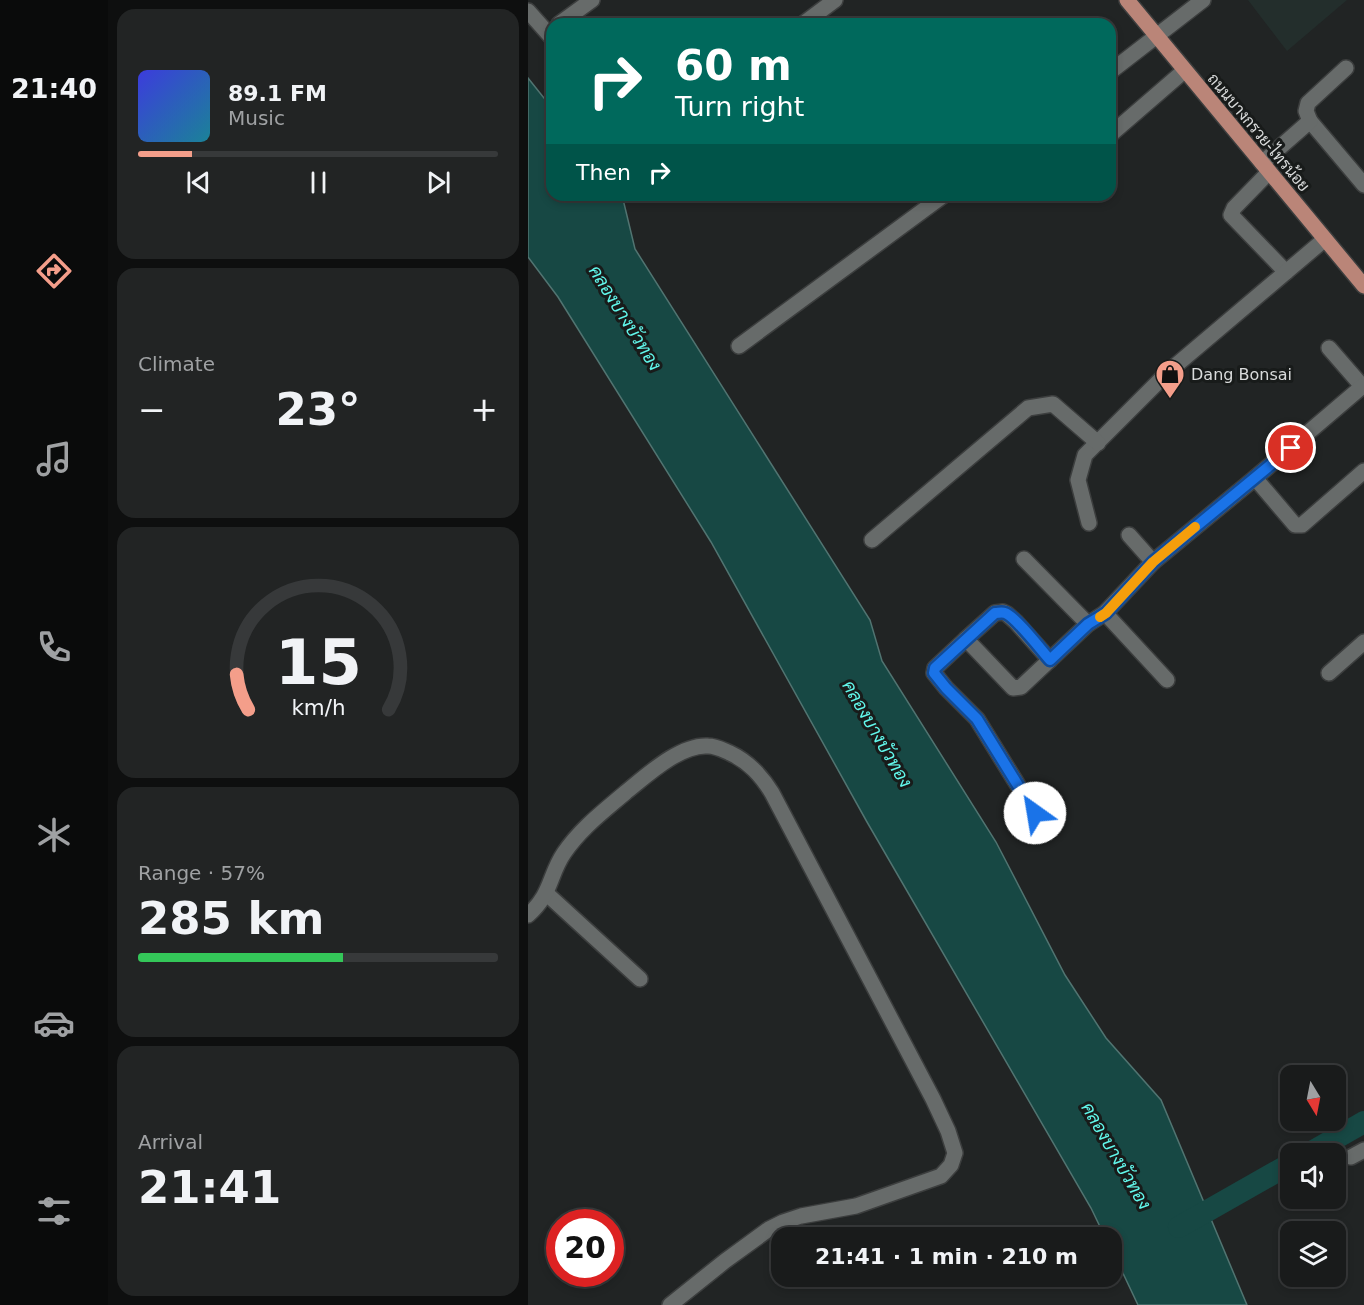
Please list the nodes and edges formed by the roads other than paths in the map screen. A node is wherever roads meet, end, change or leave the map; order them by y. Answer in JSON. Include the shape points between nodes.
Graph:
{"nodes":[{"id":1,"x":592,"y":0,"type":"edge"},
{"id":2,"x":835,"y":0,"type":"edge"},
{"id":3,"x":1127,"y":0,"type":"edge"},
{"id":4,"x":1203,"y":0,"type":"edge"},
{"id":5,"x":528,"y":10,"type":"edge"},
{"id":6,"x":569,"y":18,"type":"edge"},
{"id":7,"x":811,"y":18,"type":"edge"},
{"id":8,"x":546,"y":25,"type":"edge"},
{"id":9,"x":1157,"y":37,"type":"junction"},
{"id":10,"x":1116,"y":68,"type":"edge"},
{"id":11,"x":1346,"y":68,"type":"dead end"},
{"id":12,"x":1184,"y":71,"type":"junction"},
{"id":13,"x":1310,"y":121,"type":"junction"},
{"id":14,"x":1116,"y":130,"type":"edge"},
{"id":15,"x":1266,"y":168,"type":"junction"},
{"id":16,"x":1364,"y":185,"type":"edge"},
{"id":17,"x":936,"y":201,"type":"edge"},
{"id":18,"x":1325,"y":239,"type":"junction"},
{"id":19,"x":1286,"y":272,"type":"junction"},
{"id":20,"x":1361,"y":276,"type":"edge"},
{"id":21,"x":739,"y":346,"type":"dead end"},
{"id":22,"x":1329,"y":348,"type":"dead end"},
{"id":23,"x":1363,"y":386,"type":"edge"},
{"id":24,"x":1098,"y":443,"type":"junction"},
{"id":25,"x":1364,"y":471,"type":"edge"},
{"id":26,"x":1255,"y":478,"type":"junction"},
{"id":27,"x":1089,"y":523,"type":"dead end"},
{"id":28,"x":1129,"y":535,"type":"dead end"},
{"id":29,"x":872,"y":540,"type":"dead end"},
{"id":30,"x":1024,"y":559,"type":"dead end"},
{"id":31,"x":1153,"y":562,"type":"junction"},
{"id":32,"x":1106,"y":613,"type":"junction"},
{"id":33,"x":1088,"y":624,"type":"junction"},
{"id":34,"x":966,"y":639,"type":"junction"},
{"id":35,"x":1364,"y":642,"type":"edge"},
{"id":36,"x":1050,"y":660,"type":"junction"},
{"id":37,"x":1329,"y":673,"type":"dead end"},
{"id":38,"x":1167,"y":680,"type":"dead end"},
{"id":39,"x":1035,"y":813,"type":"dead end"},
{"id":40,"x":547,"y":894,"type":"junction"},
{"id":41,"x":528,"y":915,"type":"edge"},
{"id":42,"x":640,"y":979,"type":"dead end"},
{"id":43,"x":670,"y":1305,"type":"edge"}],
"edges":[{"from":1,"to":6,"type":"street"},
{"from":2,"to":7,"type":"street"},
{"from":3,"to":9,"type":"main road","name":"ถนนบางกรวย-ไทรน้อย"},
{"from":4,"to":9,"type":"street"},
{"from":5,"to":8,"type":"street"},
{"from":9,"to":10,"type":"street"},
{"from":9,"to":12,"type":"main road","name":"ถนนบางกรวย-ไทรน้อย"},
{"from":11,"to":13,"type":"street","via":[[1308,103]]},
{"from":12,"to":14,"type":"street"},
{"from":12,"to":15,"type":"main road","name":"ถนนบางกรวย-ไทรน้อย"},
{"from":13,"to":15,"type":"street"},
{"from":13,"to":16,"type":"street"},
{"from":15,"to":18,"type":"main road","name":"ถนนบางกรวย-ไทรน้อย"},
{"from":15,"to":19,"type":"street","via":[[1231,216]]},
{"from":17,"to":21,"type":"street"},
{"from":18,"to":19,"type":"street"},
{"from":18,"to":20,"type":"main road","name":"ถนนบางกรวย-ไทรน้อย"},
{"from":19,"to":24,"type":"street","via":[[1168,372]]},
{"from":22,"to":23,"type":"street"},
{"from":23,"to":26,"type":"street"},
{"from":24,"to":27,"type":"street","via":[[1085,456],[1078,480]]},
{"from":24,"to":29,"type":"street","via":[[1053,404],[1028,408]]},
{"from":25,"to":26,"type":"street","via":[[1298,526]]},
{"from":26,"to":31,"type":"street"},
{"from":28,"to":31,"type":"street"},
{"from":30,"to":33,"type":"street"},
{"from":31,"to":32,"type":"street"},
{"from":32,"to":33,"type":"street"},
{"from":32,"to":38,"type":"street"},
{"from":33,"to":36,"type":"street"},
{"from":34,"to":36,"type":"street","via":[[995,613],[1003,612],[1017,622]]},
{"from":34,"to":36,"type":"street","via":[[1013,688],[1021,687]]},
{"from":34,"to":39,"type":"street","via":[[934,673],[977,719]]},
{"from":35,"to":37,"type":"street"},
{"from":40,"to":41,"type":"street"},
{"from":40,"to":42,"type":"street"},
{"from":40,"to":43,"type":"street","via":[[563,854],[588,824],[659,765],[687,750],[706,746],[739,757],[762,777],[772,792],[933,1100],[955,1153],[941,1176],[928,1182],[856,1206],[801,1216],[769,1229]]}]}
